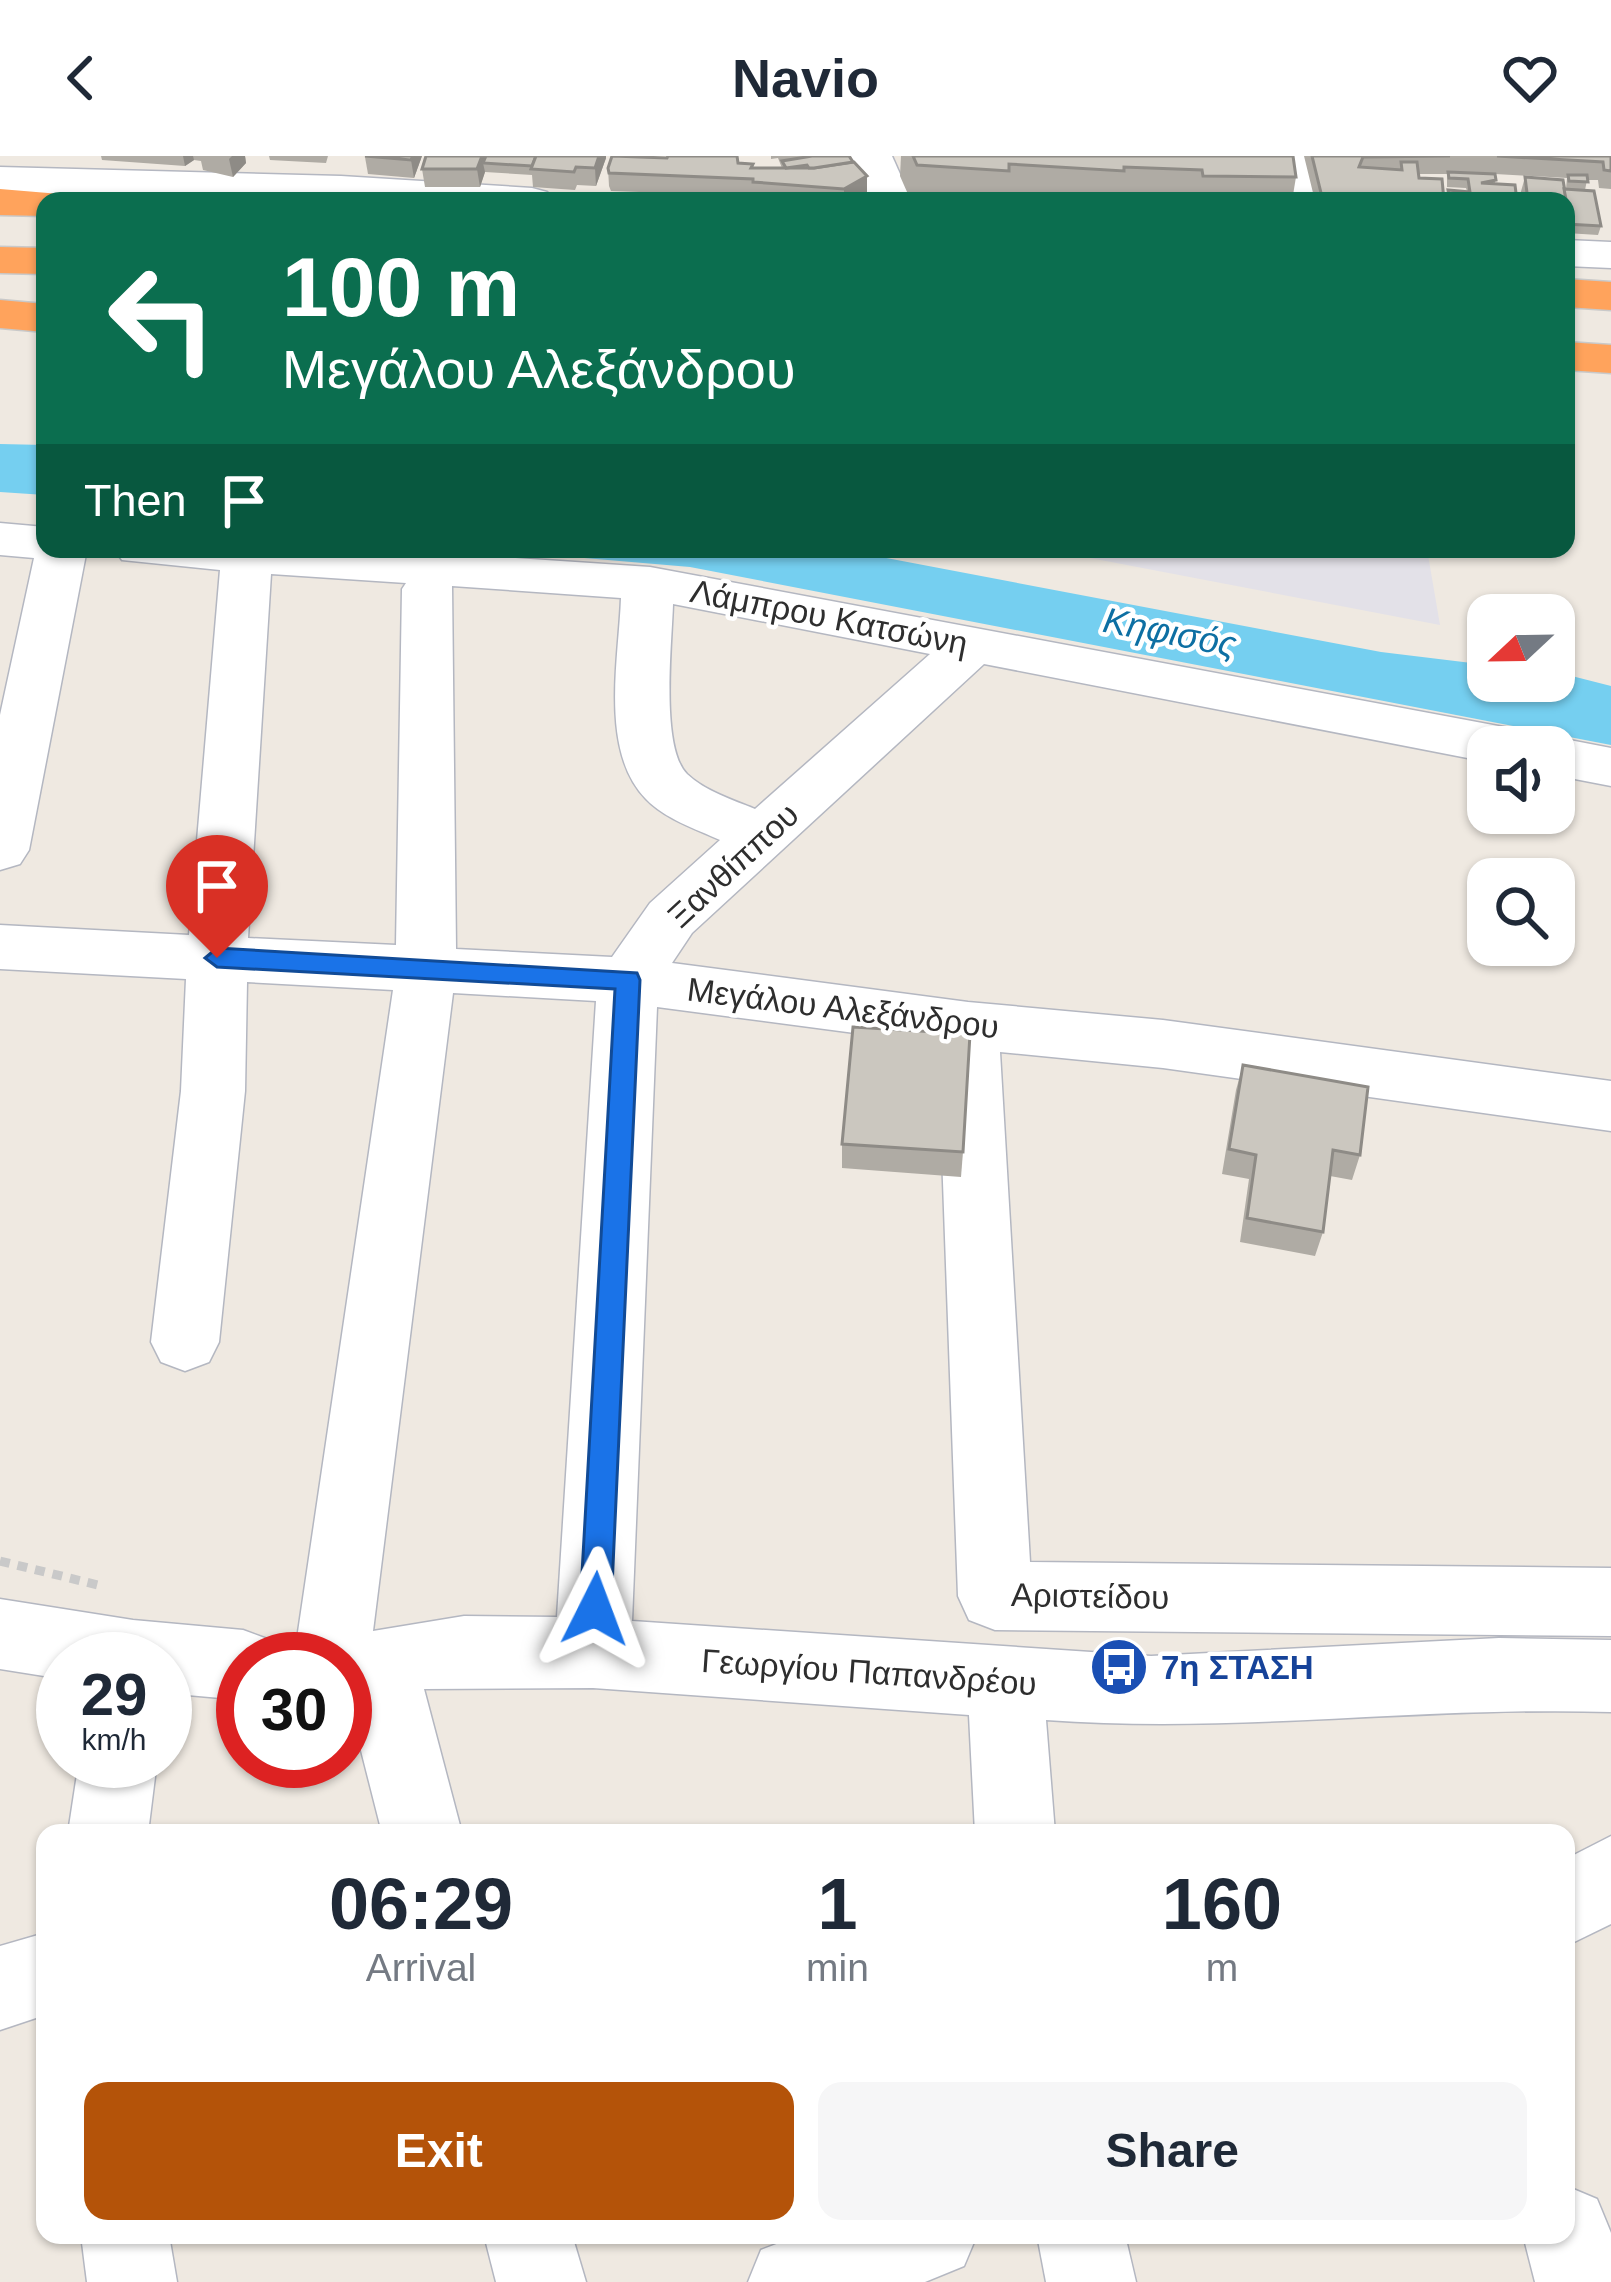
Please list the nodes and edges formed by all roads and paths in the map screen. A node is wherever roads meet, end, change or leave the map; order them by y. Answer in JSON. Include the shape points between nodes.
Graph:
{"nodes":[{"id":1,"x":871,"y":156,"type":"edge"},
{"id":2,"x":1288,"y":156,"type":"edge"},
{"id":3,"x":0,"y":180,"type":"edge"},
{"id":4,"x":67,"y":180,"type":"edge"},
{"id":5,"x":342,"y":186,"type":"edge"},
{"id":6,"x":418,"y":192,"type":"edge"},
{"id":7,"x":886,"y":192,"type":"edge"},
{"id":8,"x":1295,"y":192,"type":"edge"},
{"id":9,"x":0,"y":202,"type":"edge"},
{"id":10,"x":1575,"y":253,"type":"edge"},
{"id":11,"x":1611,"y":255,"type":"edge"},
{"id":12,"x":0,"y":260,"type":"edge"},
{"id":13,"x":36,"y":261,"type":"edge"},
{"id":14,"x":1575,"y":269,"type":"edge"},
{"id":15,"x":1611,"y":271,"type":"edge"},
{"id":16,"x":1575,"y":294,"type":"edge"},
{"id":17,"x":1611,"y":296,"type":"edge"},
{"id":18,"x":0,"y":314,"type":"edge"},
{"id":19,"x":36,"y":317,"type":"edge"},
{"id":20,"x":1575,"y":357,"type":"edge"},
{"id":21,"x":1611,"y":359,"type":"edge"},
{"id":22,"x":1611,"y":368,"type":"edge"},
{"id":23,"x":1575,"y":370,"type":"edge"},
{"id":24,"x":0,"y":539,"type":"edge"},
{"id":25,"x":36,"y":543,"type":"edge"},
{"id":26,"x":56,"y":558,"type":"edge"},
{"id":27,"x":247,"y":558,"type":"edge"},
{"id":28,"x":323,"y":558,"type":"edge"},
{"id":29,"x":428,"y":589,"type":"dead end"},
{"id":30,"x":647,"y":596,"type":"dead end"},
{"id":31,"x":25,"y":621,"type":"edge"},
{"id":32,"x":974,"y":644,"type":"junction"},
{"id":33,"x":1467,"y":739,"type":"edge"},
{"id":34,"x":1575,"y":760,"type":"edge"},
{"id":35,"x":1611,"y":766,"type":"edge"},
{"id":36,"x":762,"y":836,"type":"junction"},
{"id":37,"x":0,"y":850,"type":"edge"},
{"id":38,"x":0,"y":947,"type":"edge"},
{"id":39,"x":217,"y":958,"type":"junction"},
{"id":40,"x":426,"y":969,"type":"junction"},
{"id":41,"x":628,"y":980,"type":"junction"},
{"id":42,"x":968,"y":1025,"type":"junction"},
{"id":43,"x":1611,"y":1106,"type":"edge"},
{"id":44,"x":185,"y":1342,"type":"dead end"},
{"id":45,"x":1611,"y":1602,"type":"edge"},
{"id":46,"x":356,"y":1632,"type":"edge"},
{"id":47,"x":0,"y":1634,"type":"edge"},
{"id":48,"x":36,"y":1640,"type":"edge"},
{"id":49,"x":593,"y":1654,"type":"junction"},
{"id":50,"x":372,"y":1663,"type":"edge"},
{"id":51,"x":1611,"y":1676,"type":"edge"},
{"id":52,"x":1005,"y":1679,"type":"junction"},
{"id":53,"x":372,"y":1714,"type":"edge"},
{"id":54,"x":114,"y":1788,"type":"edge"},
{"id":55,"x":109,"y":1824,"type":"edge"},
{"id":56,"x":418,"y":1824,"type":"edge"},
{"id":57,"x":1014,"y":1824,"type":"edge"},
{"id":58,"x":1611,"y":1876,"type":"edge"},
{"id":59,"x":1575,"y":1900,"type":"edge"},
{"id":60,"x":36,"y":1977,"type":"edge"},
{"id":61,"x":0,"y":1988,"type":"edge"},
{"id":62,"x":126,"y":2244,"type":"edge"},
{"id":63,"x":530,"y":2244,"type":"edge"},
{"id":64,"x":906,"y":2244,"type":"edge"},
{"id":65,"x":1083,"y":2244,"type":"edge"},
{"id":66,"x":1570,"y":2244,"type":"edge"},
{"id":67,"x":132,"y":2282,"type":"edge"},
{"id":68,"x":541,"y":2282,"type":"edge"},
{"id":69,"x":793,"y":2282,"type":"edge"},
{"id":70,"x":1091,"y":2282,"type":"edge"},
{"id":71,"x":1580,"y":2282,"type":"edge"}],
"edges":[{"from":1,"to":7,"type":"street"},
{"from":2,"to":8,"type":"street"},
{"from":3,"to":4,"type":"street"},
{"from":4,"to":5,"type":"street"},
{"from":4,"to":9,"type":"highway"},
{"from":5,"to":6,"type":"street"},
{"from":10,"to":11,"type":"street"},
{"from":12,"to":13,"type":"highway"},
{"from":14,"to":15,"type":"highway"},
{"from":16,"to":17,"type":"highway"},
{"from":18,"to":19,"type":"highway"},
{"from":20,"to":21,"type":"highway"},
{"from":22,"to":23,"type":"highway"},
{"from":24,"to":25,"type":"street"},
{"from":26,"to":31,"type":"street"},
{"from":27,"to":39,"type":"street"},
{"from":28,"to":32,"type":"street","name":"Λάμπρου Κατσώνη","via":[[650,584]]},
{"from":29,"to":40,"type":"street"},
{"from":30,"to":36,"type":"street","via":[[647,744],[654,768],[673,791]]},
{"from":31,"to":37,"type":"street"},
{"from":32,"to":33,"type":"street","name":"Λάμπρου Κατσώνη"},
{"from":32,"to":36,"type":"street","name":"Ξανθίππου"},
{"from":34,"to":35,"type":"street"},
{"from":36,"to":41,"type":"street","name":"Ξανθίππου","via":[[670,918]]},
{"from":38,"to":39,"type":"street","name":"Μεγάλου Αλεξάνδρου"},
{"from":39,"to":40,"type":"street","name":"Μεγάλου Αλεξάνδρου"},
{"from":39,"to":44,"type":"street","via":[[213,1091]]},
{"from":40,"to":41,"type":"street","name":"Μεγάλου Αλεξάνδρου"},
{"from":40,"to":46,"type":"street"},
{"from":41,"to":42,"type":"street","name":"Μεγάλου Αλεξάνδρου"},
{"from":41,"to":49,"type":"street"},
{"from":42,"to":43,"type":"street","name":"Μεγάλου Αλεξάνδρου"},
{"from":42,"to":45,"type":"street","name":"Αριστείδου","via":[[995,1595]]},
{"from":47,"to":48,"type":"street"},
{"from":49,"to":50,"type":"street","name":"Γεωργίου Παπανδρέου","via":[[464,1651]]},
{"from":49,"to":52,"type":"street","name":"Γεωργίου Παπανδρέου"},
{"from":51,"to":52,"type":"street","name":"Γεωργίου Παπανδρέου","via":[[1499,1673],[1178,1693]]},
{"from":52,"to":57,"type":"street"},
{"from":53,"to":56,"type":"street"},
{"from":54,"to":55,"type":"street"},
{"from":58,"to":59,"type":"street"},
{"from":60,"to":61,"type":"street"},
{"from":62,"to":67,"type":"street"},
{"from":63,"to":68,"type":"street"},
{"from":64,"to":69,"type":"street"},
{"from":65,"to":70,"type":"street"},
{"from":66,"to":71,"type":"street"}]}
